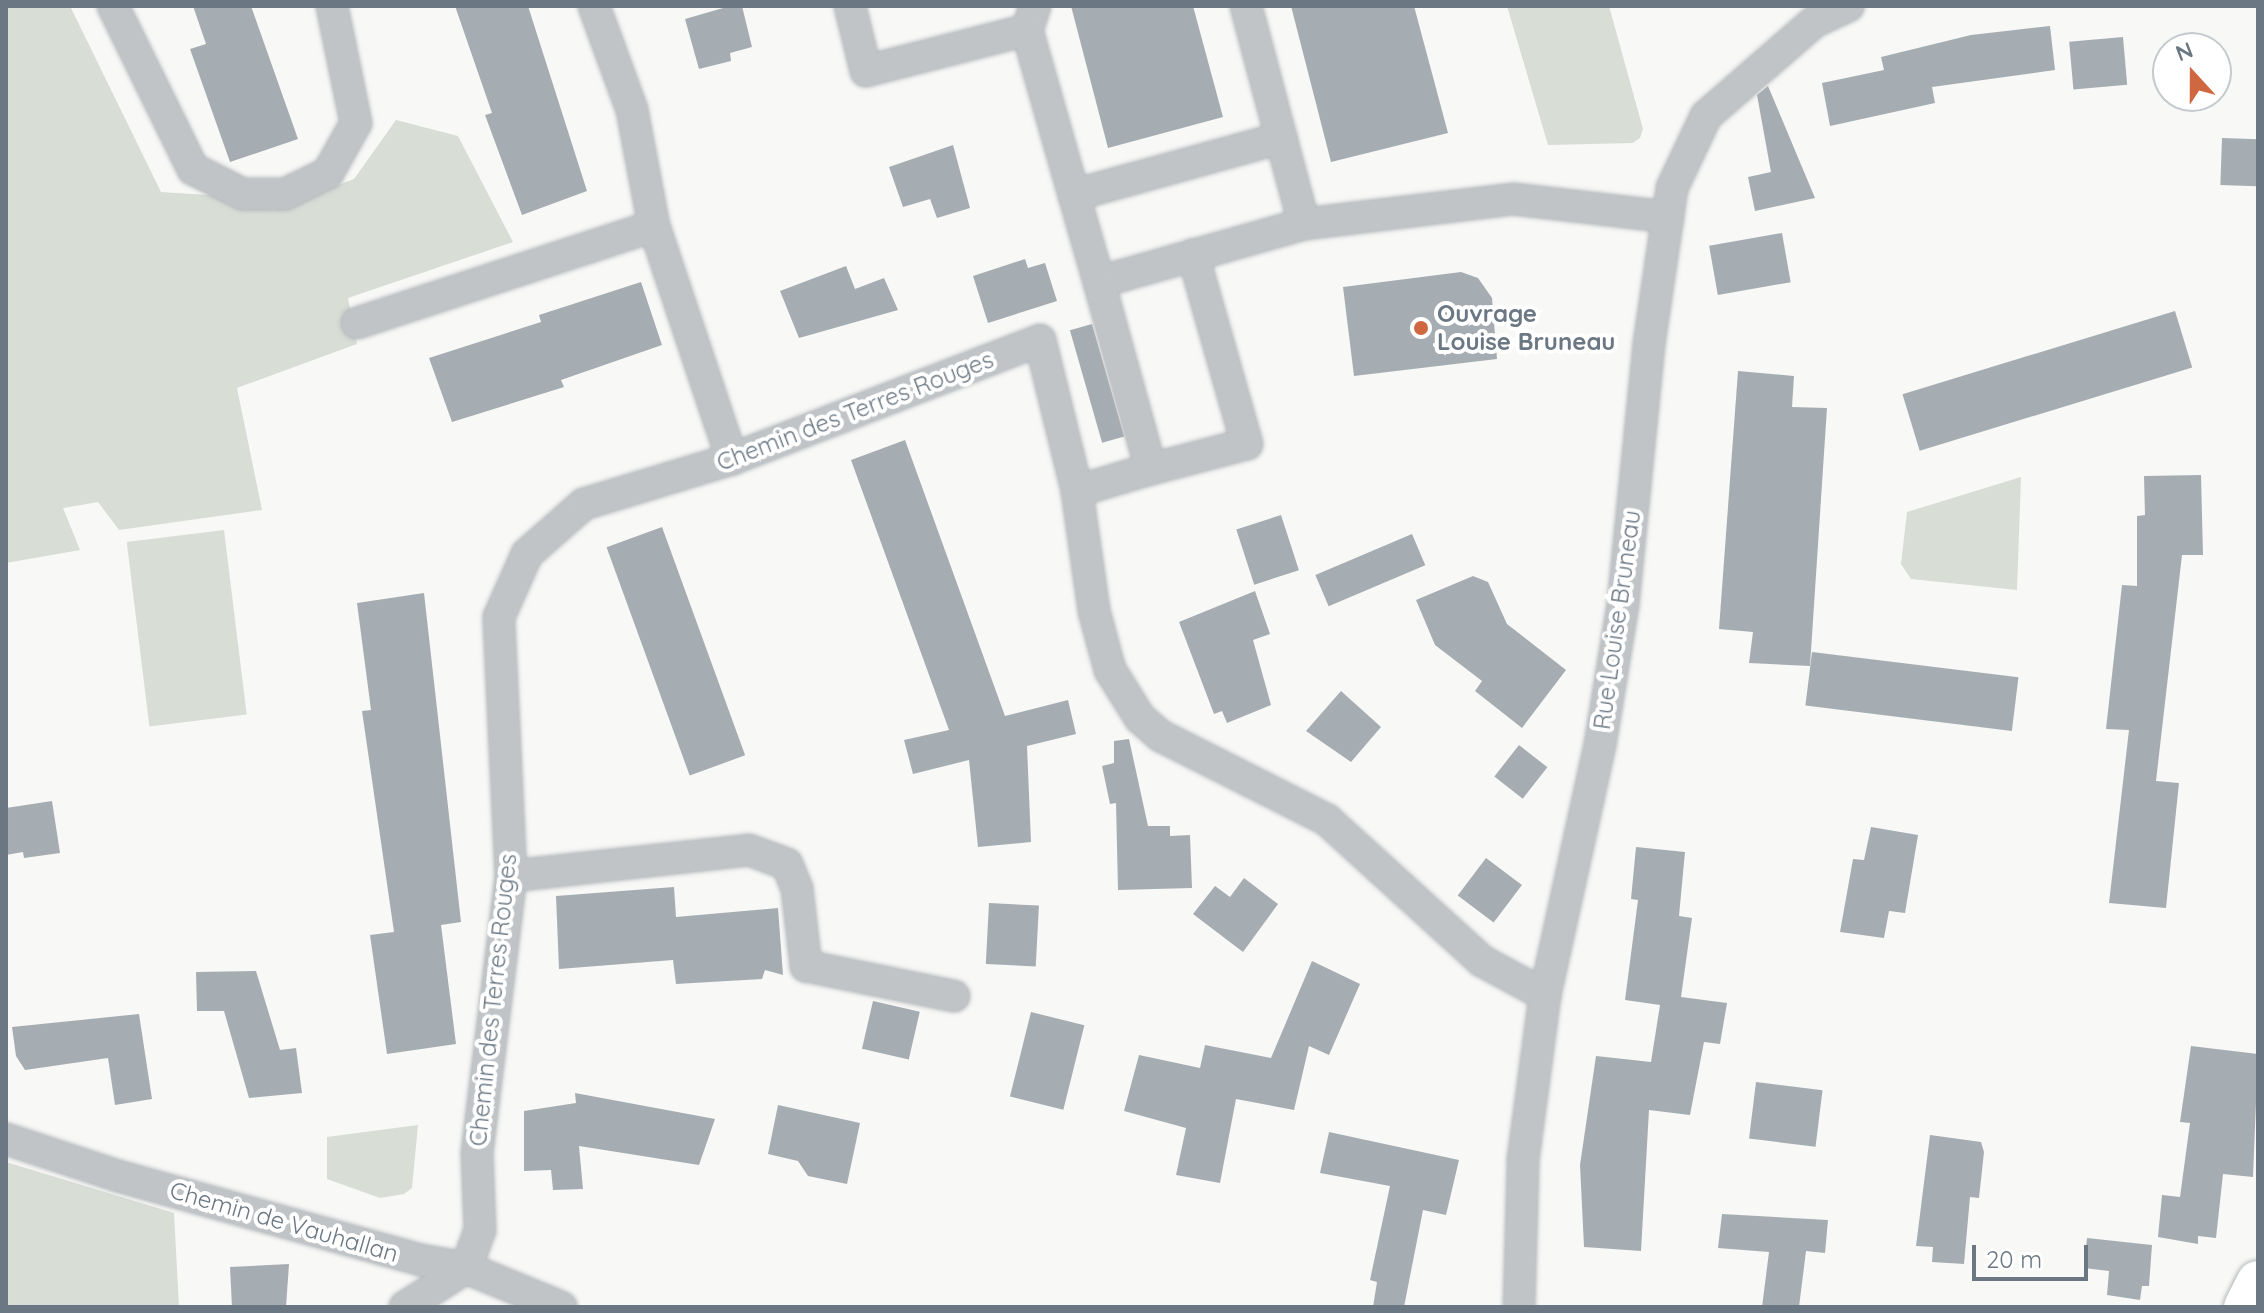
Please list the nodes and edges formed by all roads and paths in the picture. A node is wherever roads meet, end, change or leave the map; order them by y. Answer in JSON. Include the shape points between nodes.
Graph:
{"nodes":[{"id":1,"x":113,"y":6,"type":"edge"},
{"id":2,"x":332,"y":6,"type":"edge"},
{"id":3,"x":594,"y":6,"type":"edge"},
{"id":4,"x":850,"y":6,"type":"edge"},
{"id":5,"x":1246,"y":6,"type":"edge"},
{"id":6,"x":1848,"y":6,"type":"edge"},
{"id":7,"x":1031,"y":18,"type":"edge"},
{"id":8,"x":1281,"y":138,"type":"junction"},
{"id":9,"x":1074,"y":195,"type":"junction"},
{"id":10,"x":1668,"y":217,"type":"junction"},
{"id":11,"x":1304,"y":224,"type":"junction"},
{"id":12,"x":654,"y":226,"type":"junction"},
{"id":13,"x":1193,"y":255,"type":"junction"},
{"id":14,"x":1099,"y":282,"type":"junction"},
{"id":15,"x":357,"y":323,"type":"dead end"},
{"id":16,"x":732,"y":459,"type":"junction"},
{"id":17,"x":1151,"y":469,"type":"junction"},
{"id":18,"x":1077,"y":491,"type":"junction"},
{"id":19,"x":511,"y":876,"type":"junction"},
{"id":20,"x":1545,"y":995,"type":"junction"},
{"id":21,"x":954,"y":996,"type":"dead end"},
{"id":22,"x":6,"y":1139,"type":"edge"},
{"id":23,"x":466,"y":1268,"type":"junction"},
{"id":24,"x":2258,"y":1282,"type":"edge"},
{"id":25,"x":405,"y":1307,"type":"edge"},
{"id":26,"x":561,"y":1307,"type":"edge"},
{"id":27,"x":1519,"y":1307,"type":"edge"},
{"id":28,"x":2245,"y":1307,"type":"edge"}],
"edges":[{"from":1,"to":2,"type":"street","via":[[193,169],[243,194],[285,194],[328,173],[356,123]]},
{"from":3,"to":12,"type":"street","via":[[632,110]]},
{"from":4,"to":7,"type":"street","via":[[866,71]]},
{"from":5,"to":8,"type":"street"},
{"from":6,"to":10,"type":"street","name":"Rue Louise Bruneau","via":[[1814,22],[1706,116],[1672,188]]},
{"from":7,"to":9,"type":"street"},
{"from":8,"to":9,"type":"street"},
{"from":8,"to":11,"type":"street"},
{"from":9,"to":14,"type":"street"},
{"from":10,"to":11,"type":"street","via":[[1513,199]]},
{"from":10,"to":20,"type":"street","name":"Rue Louise Bruneau","via":[[1623,605],[1595,774]]},
{"from":11,"to":13,"type":"street"},
{"from":12,"to":15,"type":"street"},
{"from":12,"to":16,"type":"street"},
{"from":13,"to":14,"type":"street"},
{"from":13,"to":17,"type":"street","via":[[1247,444]]},
{"from":14,"to":17,"type":"street"},
{"from":16,"to":18,"type":"street","name":"Chemin des Terres Rouges","via":[[1040,340]]},
{"from":16,"to":19,"type":"street","name":"Chemin des Terres Rouges","via":[[584,504],[527,554],[508,587],[499,617]]},
{"from":17,"to":18,"type":"street"},
{"from":18,"to":20,"type":"street","name":"Chemin des Terres Rouges","via":[[1094,611],[1110,670],[1140,718],[1161,736],[1327,820],[1482,961]]},
{"from":19,"to":21,"type":"street","via":[[749,850],[787,864],[797,889],[806,966]]},
{"from":19,"to":23,"type":"street","name":"Chemin des Terres Rouges","via":[[477,1153],[480,1230]]},
{"from":20,"to":27,"type":"street","name":"Rue Louise Bruneau","via":[[1523,1160]]},
{"from":22,"to":23,"type":"street","name":"Chemin de Vauhallan","via":[[147,1184]]},
{"from":23,"to":25,"type":"street"},
{"from":23,"to":26,"type":"street","name":"Chemin de Vauhallan"},
{"from":24,"to":28,"type":"main road"}]}
